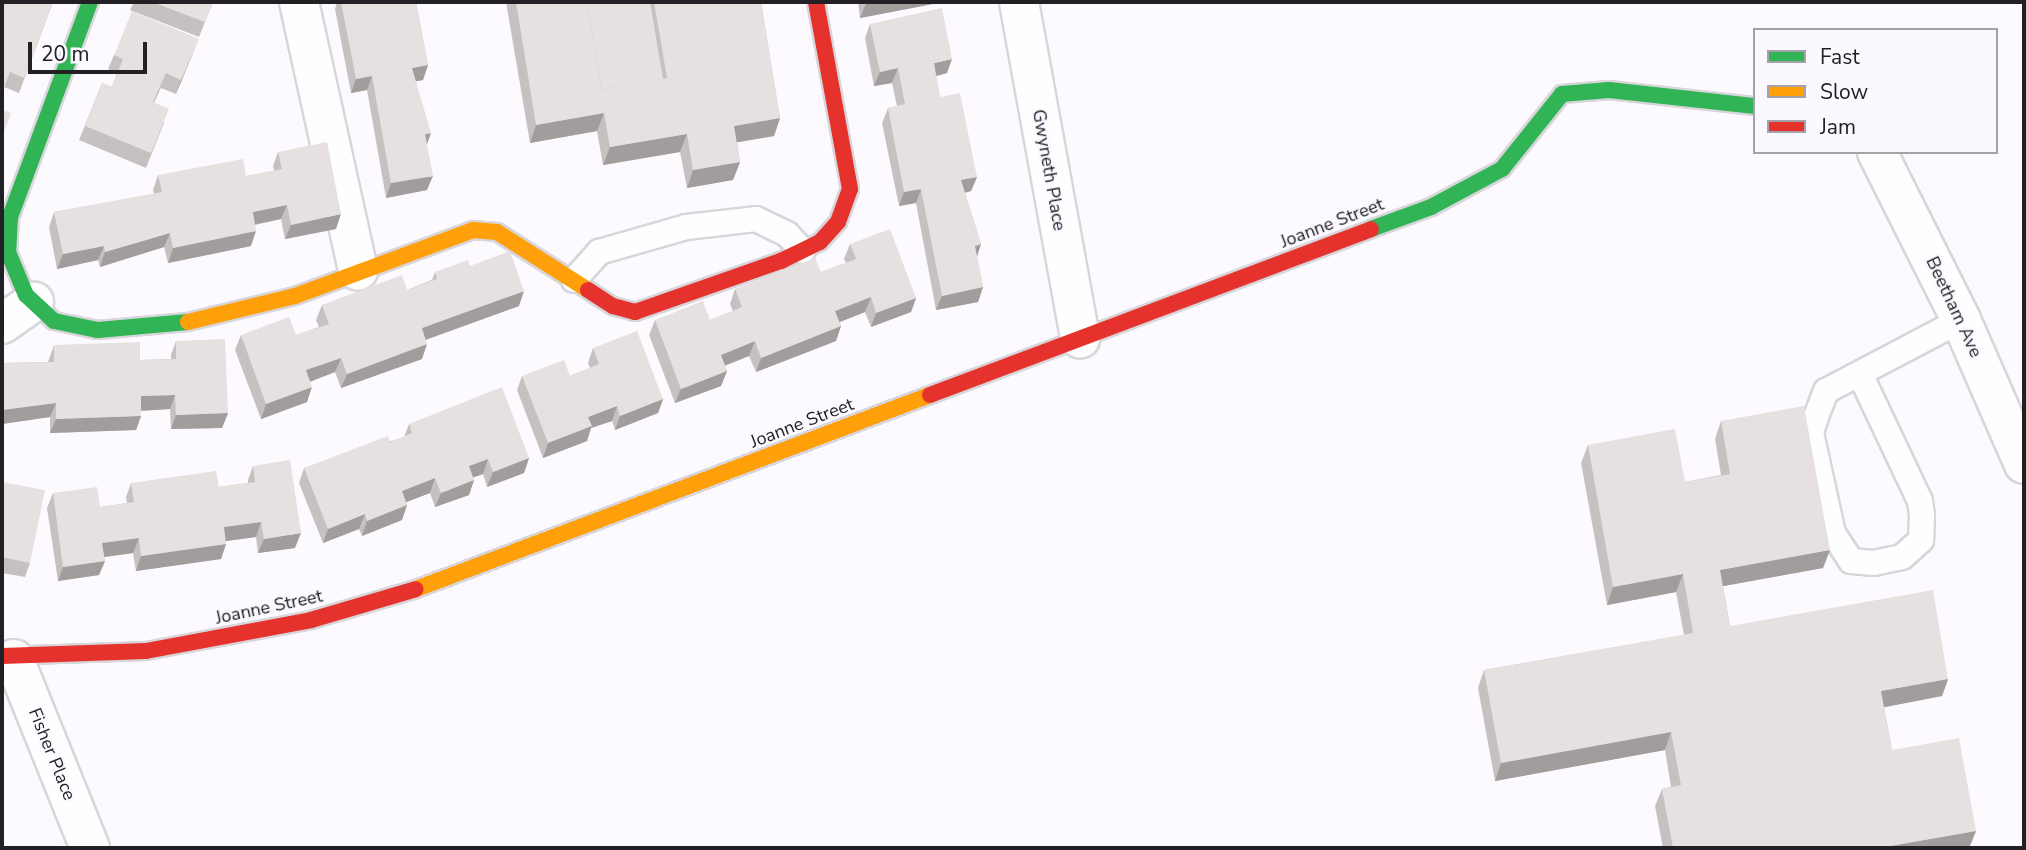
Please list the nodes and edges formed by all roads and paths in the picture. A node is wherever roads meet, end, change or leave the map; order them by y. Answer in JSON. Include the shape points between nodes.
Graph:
{"nodes":[{"id":1,"x":90,"y":2,"type":"edge"},
{"id":2,"x":299,"y":2,"type":"edge"},
{"id":3,"x":817,"y":2,"type":"edge"},
{"id":4,"x":1019,"y":2,"type":"edge"},
{"id":5,"x":1753,"y":106,"type":"edge"},
{"id":6,"x":1878,"y":154,"type":"edge"},
{"id":7,"x":803,"y":251,"type":"junction"},
{"id":8,"x":358,"y":271,"type":"junction"},
{"id":9,"x":574,"y":280,"type":"junction"},
{"id":10,"x":34,"y":302,"type":"junction"},
{"id":11,"x":1961,"y":320,"type":"junction"},
{"id":12,"x":2,"y":324,"type":"edge"},
{"id":13,"x":1080,"y":339,"type":"junction"},
{"id":14,"x":1860,"y":374,"type":"junction"},
{"id":15,"x":2024,"y":464,"type":"edge"},
{"id":16,"x":8,"y":658,"type":"edge"},
{"id":17,"x":90,"y":848,"type":"edge"}],
"edges":[{"from":1,"to":10,"type":"street","via":[[10,217],[8,252],[26,295]]},
{"from":2,"to":8,"type":"street"},
{"from":3,"to":7,"type":"street","via":[[850,189],[838,222],[820,242]]},
{"from":4,"to":13,"type":"street","name":"Gwyneth Place"},
{"from":5,"to":13,"type":"street","name":"Joanne Street","via":[[1609,90],[1562,94],[1502,169],[1431,207]]},
{"from":6,"to":11,"type":"street","name":"Beetham Ave"},
{"from":7,"to":9,"type":"street","via":[[635,312],[612,306]]},
{"from":7,"to":9,"type":"lane","via":[[788,234],[757,219],[686,227],[599,252]]},
{"from":8,"to":9,"type":"street","via":[[473,230],[497,232]]},
{"from":8,"to":10,"type":"street","via":[[295,296],[175,325],[98,330],[54,321]]},
{"from":10,"to":12,"type":"street"},
{"from":11,"to":14,"type":"lane"},
{"from":11,"to":15,"type":"street","name":"Beetham Ave"},
{"from":13,"to":16,"type":"street","name":"Joanne Street","via":[[413,590],[311,620],[146,651]]},
{"from":14,"to":14,"type":"lane","via":[[1826,391],[1811,433],[1833,533],[1851,561],[1874,563],[1902,557],[1921,540],[1922,515],[1920,501]]},
{"from":16,"to":17,"type":"street","name":"Fisher Place"}]}
